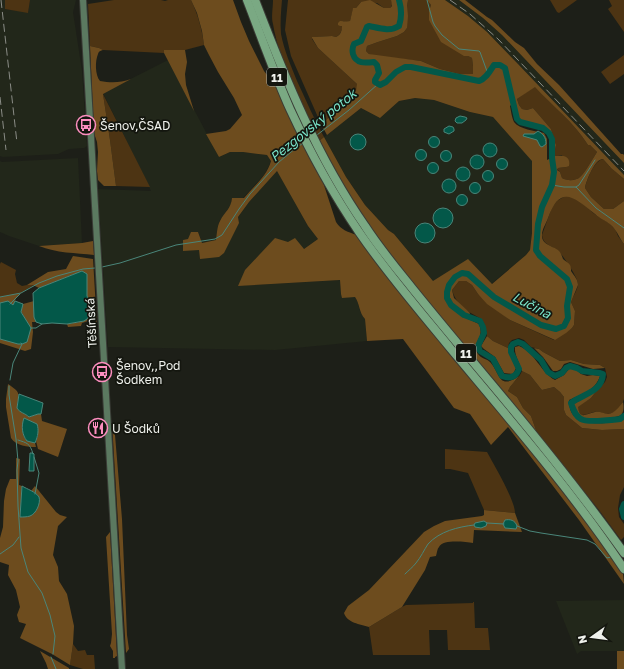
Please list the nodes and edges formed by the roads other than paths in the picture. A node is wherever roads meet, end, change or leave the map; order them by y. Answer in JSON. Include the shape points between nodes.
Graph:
{"nodes":[{"id":1,"x":83,"y":0,"type":"edge"},
{"id":2,"x":247,"y":0,"type":"edge"},
{"id":3,"x":255,"y":0,"type":"edge"},
{"id":4,"x":624,"y":553,"type":"edge"},
{"id":5,"x":624,"y":569,"type":"edge"},
{"id":6,"x":122,"y":669,"type":"edge"}],
"edges":[{"from":1,"to":6,"type":"main road","name":"Těšínská"},
{"from":2,"to":5,"type":"highway","number":"11","via":[[290,109],[323,174],[351,219],[382,264],[589,518]]},
{"from":3,"to":4,"type":"highway","number":"11","via":[[302,113],[342,191],[364,226],[389,260],[545,449]]}]}
